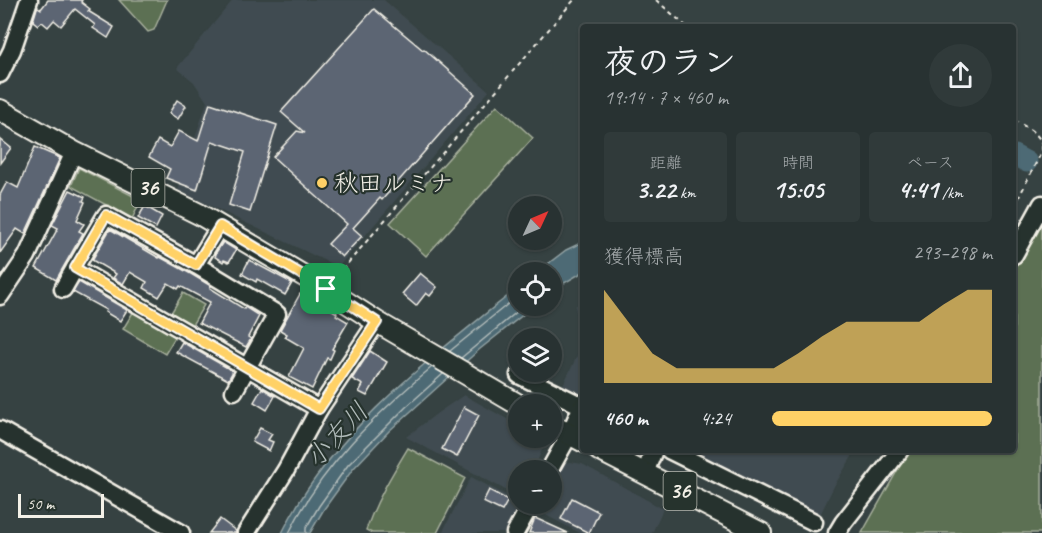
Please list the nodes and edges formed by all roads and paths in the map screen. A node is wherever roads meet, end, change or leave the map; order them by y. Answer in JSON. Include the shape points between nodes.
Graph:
{"nodes":[{"id":1,"x":29,"y":0,"type":"edge"},
{"id":2,"x":574,"y":0,"type":"edge"},
{"id":3,"x":656,"y":0,"type":"edge"},
{"id":4,"x":684,"y":24,"type":"edge"},
{"id":5,"x":0,"y":74,"type":"edge"},
{"id":6,"x":0,"y":111,"type":"edge"},
{"id":7,"x":1016,"y":121,"type":"edge"},
{"id":8,"x":1042,"y":145,"type":"edge"},
{"id":9,"x":74,"y":152,"type":"junction"},
{"id":10,"x":1016,"y":203,"type":"edge"},
{"id":11,"x":1042,"y":204,"type":"edge"},
{"id":12,"x":220,"y":226,"type":"junction"},
{"id":13,"x":1016,"y":251,"type":"edge"},
{"id":14,"x":196,"y":265,"type":"junction"},
{"id":15,"x":75,"y":268,"type":"junction"},
{"id":16,"x":63,"y":289,"type":"dead end"},
{"id":17,"x":326,"y":289,"type":"junction"},
{"id":18,"x":0,"y":296,"type":"edge"},
{"id":19,"x":377,"y":322,"type":"junction"},
{"id":20,"x":247,"y":367,"type":"junction"},
{"id":21,"x":533,"y":382,"type":"edge"},
{"id":22,"x":234,"y":390,"type":"dead end"},
{"id":23,"x":508,"y":399,"type":"edge"},
{"id":24,"x":580,"y":406,"type":"edge"},
{"id":25,"x":319,"y":409,"type":"junction"},
{"id":26,"x":580,"y":412,"type":"edge"},
{"id":27,"x":0,"y":430,"type":"edge"},
{"id":28,"x":568,"y":434,"type":"edge"},
{"id":29,"x":605,"y":453,"type":"edge"},
{"id":30,"x":653,"y":453,"type":"edge"},
{"id":31,"x":675,"y":453,"type":"edge"},
{"id":32,"x":898,"y":453,"type":"edge"},
{"id":33,"x":555,"y":460,"type":"edge"},
{"id":34,"x":645,"y":473,"type":"junction"},
{"id":35,"x":525,"y":514,"type":"edge"},
{"id":36,"x":814,"y":522,"type":"dead end"},
{"id":37,"x":181,"y":533,"type":"edge"},
{"id":38,"x":246,"y":533,"type":"edge"},
{"id":39,"x":515,"y":533,"type":"edge"},
{"id":40,"x":761,"y":533,"type":"edge"},
{"id":41,"x":837,"y":533,"type":"edge"}],
"edges":[{"from":1,"to":5,"type":"street"},
{"from":2,"to":17,"type":"path"},
{"from":3,"to":4,"type":"path"},
{"from":6,"to":9,"type":"main road","number":"36"},
{"from":7,"to":8,"type":"path","via":[[1034,131]]},
{"from":8,"to":10,"type":"path"},
{"from":9,"to":12,"type":"main road","number":"36"},
{"from":9,"to":18,"type":"street","via":[[27,256]]},
{"from":11,"to":13,"type":"street"},
{"from":12,"to":14,"type":"street"},
{"from":12,"to":17,"type":"main road","number":"36"},
{"from":14,"to":15,"type":"street","via":[[106,215]]},
{"from":14,"to":20,"type":"street","via":[[277,314]]},
{"from":15,"to":16,"type":"street"},
{"from":15,"to":20,"type":"street"},
{"from":17,"to":19,"type":"main road","number":"36"},
{"from":19,"to":23,"type":"main road","number":"36"},
{"from":19,"to":25,"type":"street"},
{"from":20,"to":22,"type":"street"},
{"from":20,"to":25,"type":"street"},
{"from":21,"to":24,"type":"street"},
{"from":25,"to":38,"type":"street"},
{"from":26,"to":28,"type":"street"},
{"from":27,"to":37,"type":"street"},
{"from":28,"to":33,"type":"street"},
{"from":29,"to":34,"type":"main road","number":"36"},
{"from":30,"to":34,"type":"street"},
{"from":31,"to":36,"type":"street"},
{"from":32,"to":41,"type":"street"},
{"from":34,"to":40,"type":"main road","number":"36"},
{"from":35,"to":39,"type":"street"}]}
